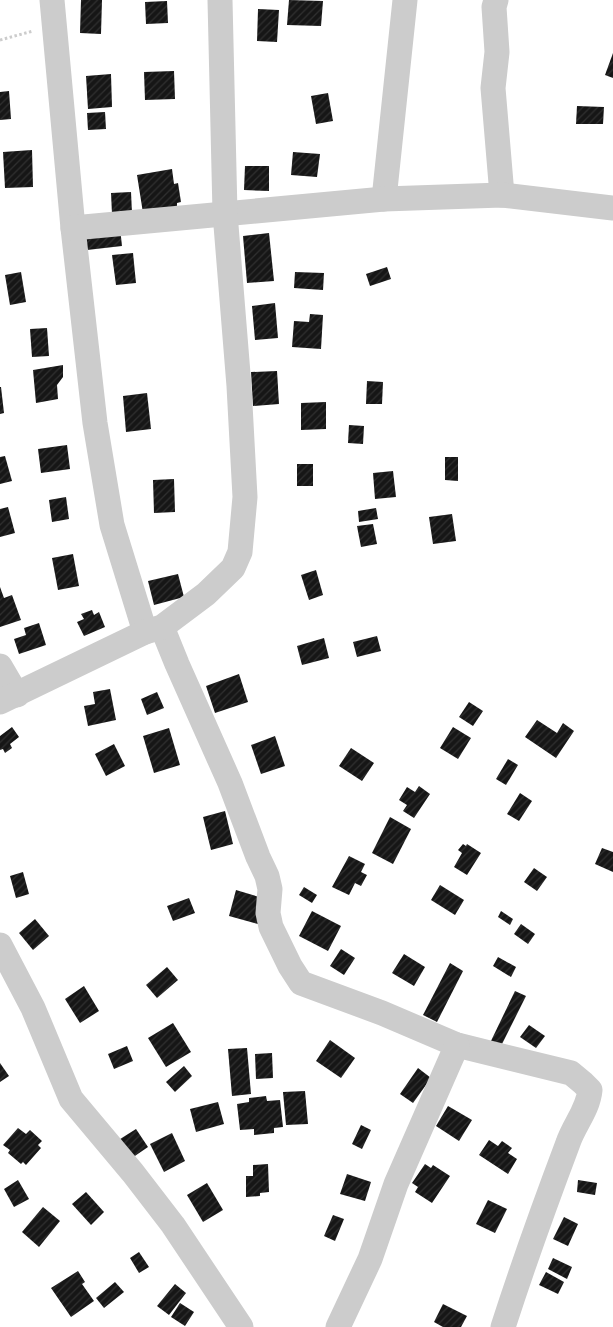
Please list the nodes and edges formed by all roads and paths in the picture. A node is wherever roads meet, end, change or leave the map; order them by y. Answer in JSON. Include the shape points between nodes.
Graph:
{"nodes":[{"id":1,"x":52,"y":0,"type":"edge"},
{"id":2,"x":220,"y":0,"type":"edge"},
{"id":3,"x":405,"y":0,"type":"edge"},
{"id":4,"x":496,"y":0,"type":"edge"},
{"id":5,"x":54,"y":25,"type":"junction"},
{"id":6,"x":0,"y":40,"type":"edge"},
{"id":7,"x":502,"y":195,"type":"junction"},
{"id":8,"x":384,"y":199,"type":"junction"},
{"id":9,"x":613,"y":208,"type":"edge"},
{"id":10,"x":225,"y":213,"type":"junction"},
{"id":11,"x":72,"y":228,"type":"junction"},
{"id":12,"x":154,"y":629,"type":"junction"},
{"id":13,"x":0,"y":666,"type":"edge"},
{"id":14,"x":8,"y":699,"type":"edge"},
{"id":15,"x":0,"y":946,"type":"edge"},
{"id":16,"x":457,"y":1045,"type":"junction"},
{"id":17,"x":241,"y":1327,"type":"edge"},
{"id":18,"x":338,"y":1327,"type":"edge"},
{"id":19,"x":503,"y":1327,"type":"edge"}],
"edges":[{"from":1,"to":5,"type":"street"},
{"from":2,"to":10,"type":"street"},
{"from":3,"to":8,"type":"street"},
{"from":4,"to":7,"type":"street","via":[[497,52],[493,88]]},
{"from":5,"to":6,"type":"path"},
{"from":5,"to":11,"type":"street"},
{"from":7,"to":8,"type":"street"},
{"from":7,"to":9,"type":"street"},
{"from":8,"to":10,"type":"street"},
{"from":10,"to":11,"type":"street"},
{"from":10,"to":12,"type":"street","via":[[240,386],[245,496],[240,552],[233,568],[206,594]]},
{"from":11,"to":12,"type":"street","via":[[95,422],[112,525]]},
{"from":12,"to":14,"type":"street"},
{"from":12,"to":16,"type":"street","via":[[177,664],[230,783],[267,876],[271,926],[301,983]]},
{"from":13,"to":14,"type":"street"},
{"from":15,"to":17,"type":"street","via":[[33,1008],[71,1100],[173,1225]]},
{"from":16,"to":18,"type":"street","via":[[396,1184],[370,1259]]},
{"from":16,"to":19,"type":"street","via":[[571,1073],[590,1090],[589,1101],[570,1138]]}]}
